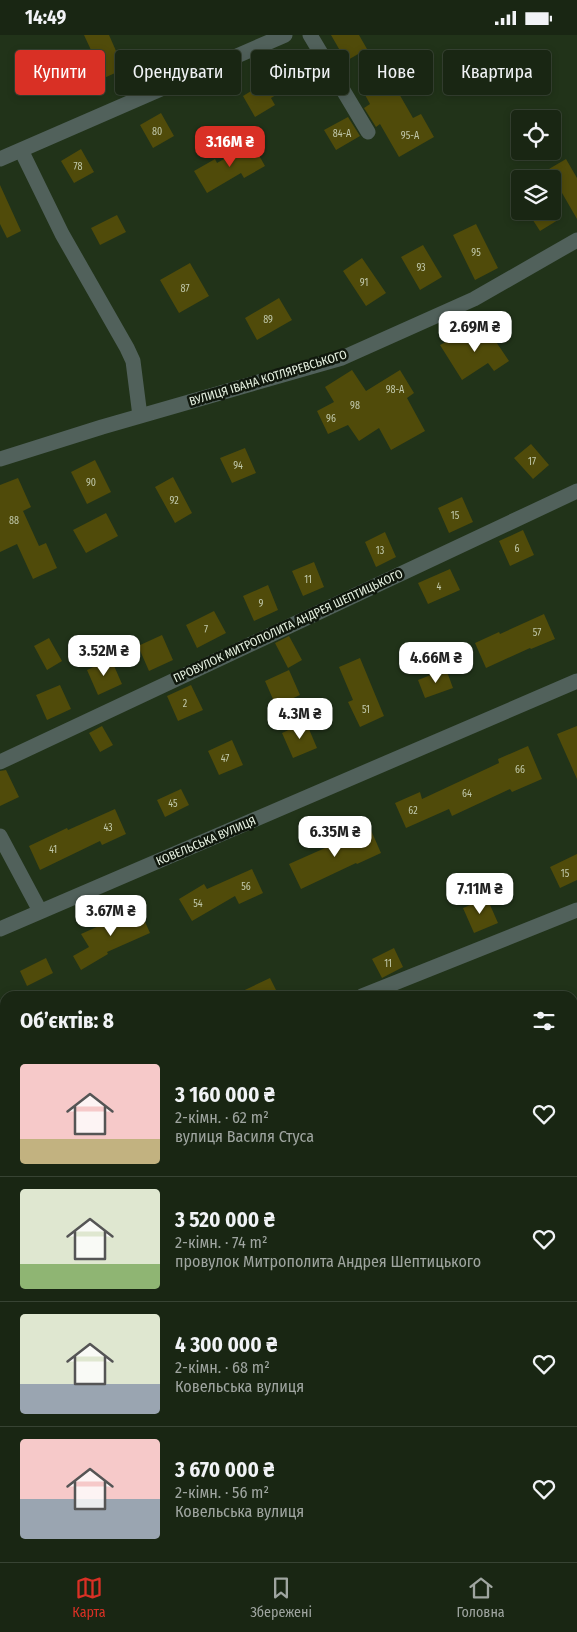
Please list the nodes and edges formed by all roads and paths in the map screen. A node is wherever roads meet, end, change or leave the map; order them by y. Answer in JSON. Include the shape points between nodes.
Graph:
{"nodes":[{"id":1,"x":284,"y":35,"type":"edge"},
{"id":2,"x":310,"y":35,"type":"edge"},
{"id":3,"x":368,"y":132,"type":"dead end"},
{"id":4,"x":21,"y":150,"type":"junction"},
{"id":5,"x":0,"y":159,"type":"edge"},
{"id":6,"x":577,"y":240,"type":"edge"},
{"id":7,"x":140,"y":417,"type":"junction"},
{"id":8,"x":0,"y":459,"type":"edge"},
{"id":9,"x":577,"y":491,"type":"edge"},
{"id":10,"x":577,"y":681,"type":"edge"},
{"id":11,"x":0,"y":762,"type":"edge"},
{"id":12,"x":0,"y":836,"type":"edge"},
{"id":13,"x":577,"y":910,"type":"edge"},
{"id":14,"x":40,"y":911,"type":"junction"},
{"id":15,"x":0,"y":929,"type":"edge"},
{"id":16,"x":374,"y":991,"type":"edge"}],
"edges":[{"from":1,"to":4,"type":"street"},
{"from":2,"to":3,"type":"street"},
{"from":4,"to":5,"type":"street"},
{"from":4,"to":7,"type":"street","via":[[62,235],[127,348],[132,361]]},
{"from":6,"to":7,"type":"street","name":"ВУЛИЦЯ ІВАНА КОТЛЯРЕВСЬКОГО","via":[[474,299],[342,358]]},
{"from":7,"to":8,"type":"street","name":"ВУЛИЦЯ ІВАНА КОТЛЯРЕВСЬКОГО"},
{"from":9,"to":11,"type":"street","name":"ПРОВУЛОК МИТРОПОЛИТА АНДРЕЯ ШЕПТИЦЬКОГО"},
{"from":10,"to":14,"type":"street","name":"КОВЕЛЬСЬКА ВУЛИЦЯ"},
{"from":12,"to":14,"type":"street"},
{"from":13,"to":16,"type":"street"},
{"from":14,"to":15,"type":"street","name":"КОВЕЛЬСЬКА ВУЛИЦЯ"}]}
